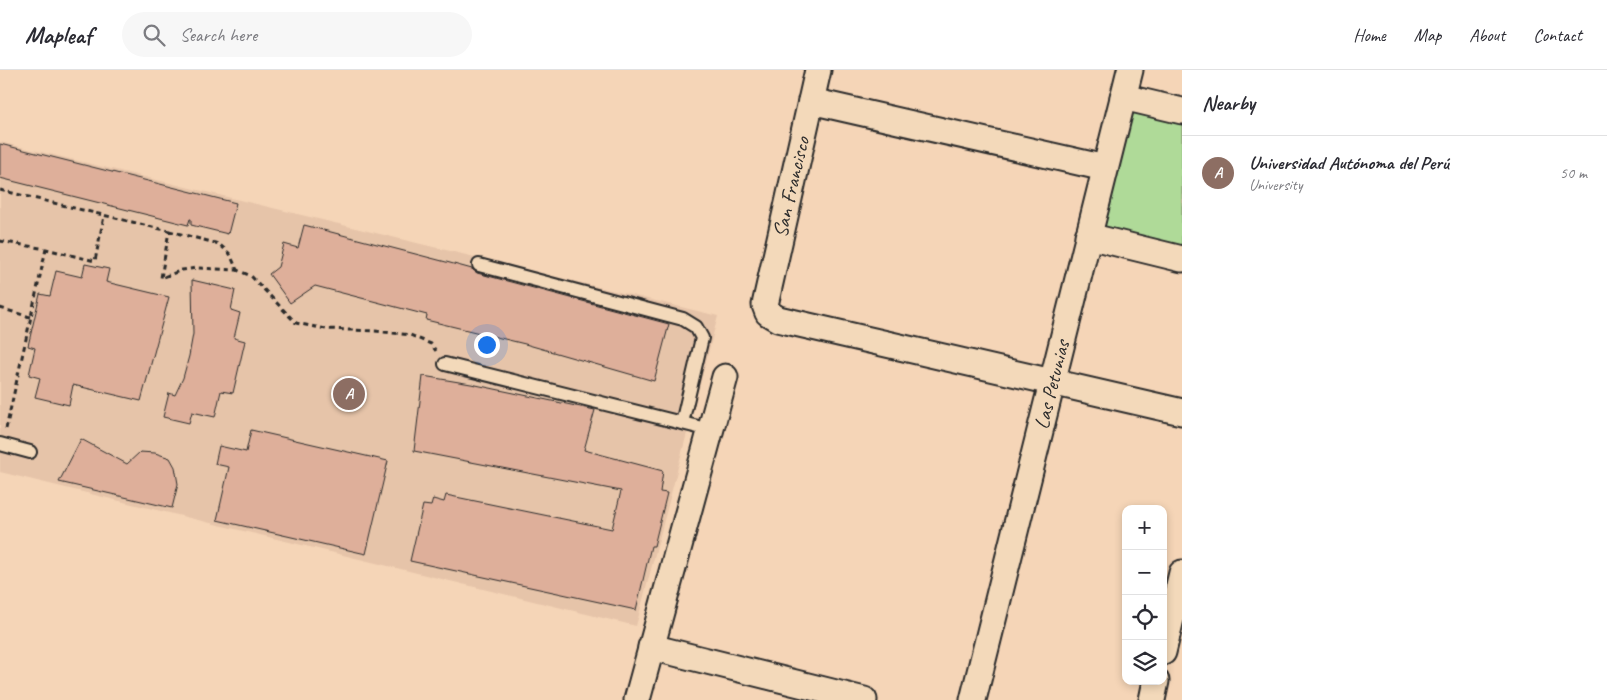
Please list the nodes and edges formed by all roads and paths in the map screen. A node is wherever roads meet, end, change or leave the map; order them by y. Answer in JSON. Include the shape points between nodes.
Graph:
{"nodes":[{"id":1,"x":818,"y":70,"type":"edge"},
{"id":2,"x":1130,"y":70,"type":"edge"},
{"id":3,"x":1123,"y":97,"type":"junction"},
{"id":4,"x":811,"y":101,"type":"junction"},
{"id":5,"x":1182,"y":111,"type":"edge"},
{"id":6,"x":1105,"y":168,"type":"junction"},
{"id":7,"x":0,"y":190,"type":"edge"},
{"id":8,"x":104,"y":216,"type":"junction"},
{"id":9,"x":169,"y":232,"type":"junction"},
{"id":10,"x":1088,"y":236,"type":"junction"},
{"id":11,"x":0,"y":241,"type":"edge"},
{"id":12,"x":46,"y":249,"type":"junction"},
{"id":13,"x":1182,"y":259,"type":"edge"},
{"id":14,"x":478,"y":265,"type":"dead end"},
{"id":15,"x":237,"y":270,"type":"junction"},
{"id":16,"x":0,"y":308,"type":"edge"},
{"id":17,"x":30,"y":317,"type":"junction"},
{"id":18,"x":445,"y":364,"type":"joint"},
{"id":19,"x":724,"y":377,"type":"dead end"},
{"id":20,"x":1052,"y":381,"type":"junction"},
{"id":21,"x":1182,"y":412,"type":"edge"},
{"id":22,"x":682,"y":423,"type":"junction"},
{"id":23,"x":710,"y":430,"type":"junction"},
{"id":24,"x":2,"y":445,"type":"edge"},
{"id":25,"x":30,"y":452,"type":"dead end"},
{"id":26,"x":1182,"y":573,"type":"edge"},
{"id":27,"x":1166,"y":640,"type":"edge"},
{"id":28,"x":651,"y":647,"type":"junction"},
{"id":29,"x":1155,"y":685,"type":"edge"},
{"id":30,"x":637,"y":700,"type":"edge"},
{"id":31,"x":864,"y":700,"type":"edge"},
{"id":32,"x":973,"y":700,"type":"edge"},
{"id":33,"x":1152,"y":700,"type":"edge"}],
"edges":[{"from":1,"to":4,"type":"street","name":"San Francisco"},
{"from":2,"to":3,"type":"street","name":"Las Petunias"},
{"from":3,"to":5,"type":"street"},
{"from":3,"to":6,"type":"street","name":"Las Petunias"},
{"from":4,"to":6,"type":"street"},
{"from":4,"to":20,"type":"street","name":"San Francisco","via":[[765,305],[768,313],[778,319]]},
{"from":6,"to":10,"type":"street","name":"Las Petunias"},
{"from":7,"to":8,"type":"path"},
{"from":8,"to":9,"type":"path"},
{"from":8,"to":12,"type":"path","via":[[95,261]]},
{"from":9,"to":15,"type":"path","via":[[219,244],[230,254]]},
{"from":9,"to":15,"type":"path","via":[[161,278],[198,268]]},
{"from":10,"to":13,"type":"street"},
{"from":10,"to":20,"type":"street","name":"Las Petunias"},
{"from":11,"to":12,"type":"path"},
{"from":12,"to":17,"type":"path"},
{"from":14,"to":22,"type":"lane","via":[[684,319],[696,327],[702,338]]},
{"from":15,"to":18,"type":"path","via":[[251,276],[296,323],[326,329],[410,335],[431,344]]},
{"from":16,"to":17,"type":"path"},
{"from":17,"to":24,"type":"path"},
{"from":18,"to":22,"type":"lane"},
{"from":19,"to":23,"type":"street"},
{"from":20,"to":21,"type":"street"},
{"from":20,"to":32,"type":"street","name":"Las Petunias"},
{"from":22,"to":23,"type":"lane"},
{"from":23,"to":28,"type":"street"},
{"from":24,"to":25,"type":"lane"},
{"from":26,"to":27,"type":"street"},
{"from":28,"to":30,"type":"street"},
{"from":28,"to":31,"type":"street"},
{"from":29,"to":33,"type":"street"}]}
